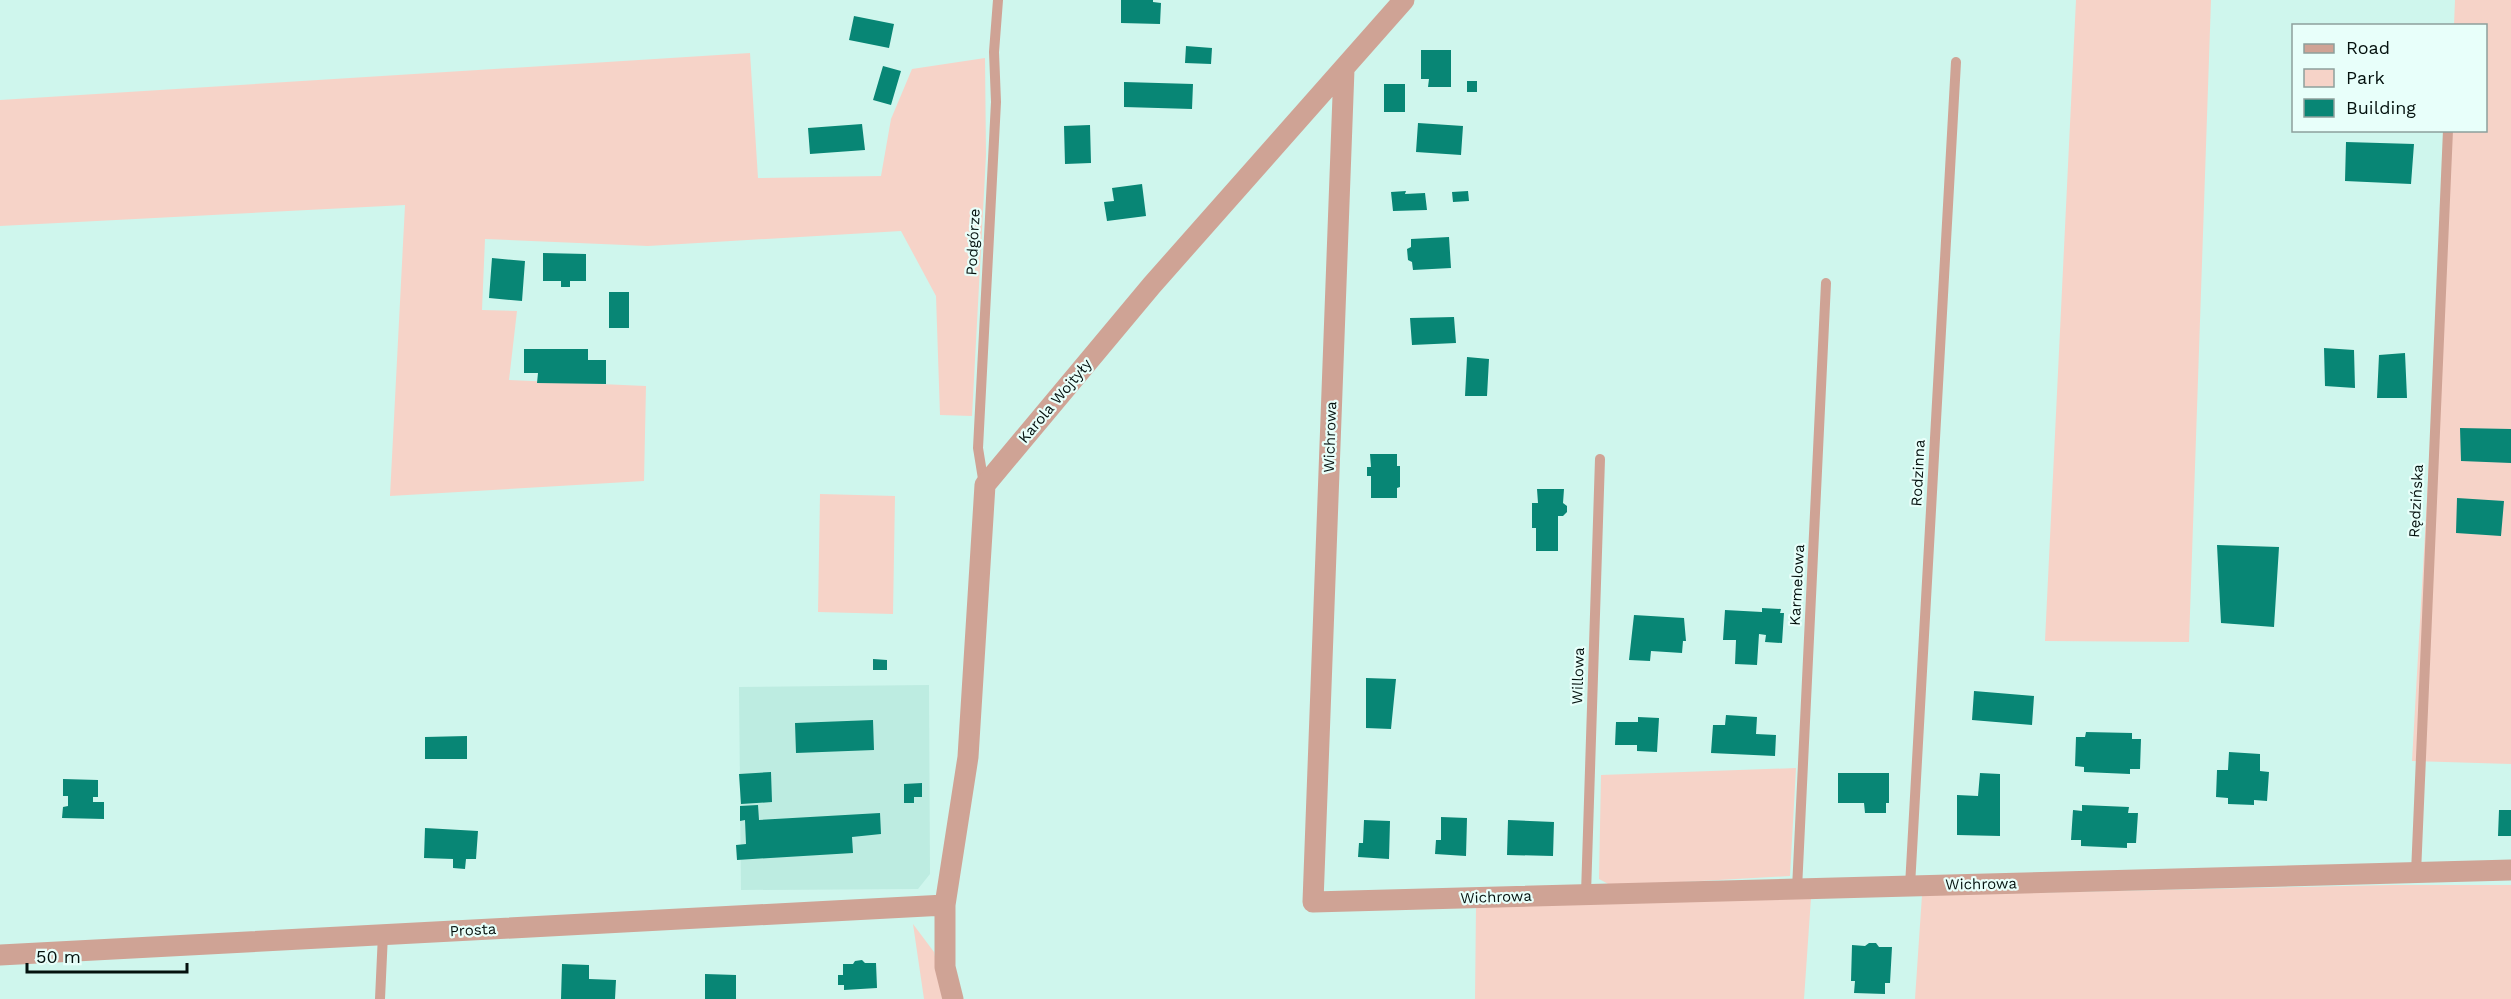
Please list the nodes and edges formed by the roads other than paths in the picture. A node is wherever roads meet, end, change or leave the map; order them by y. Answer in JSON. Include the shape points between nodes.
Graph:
{"nodes":[{"id":1,"x":998,"y":0,"type":"edge"},
{"id":2,"x":1404,"y":0,"type":"edge"},
{"id":3,"x":1956,"y":62,"type":"dead end"},
{"id":4,"x":1344,"y":69,"type":"junction"},
{"id":5,"x":2448,"y":132,"type":"edge"},
{"id":6,"x":1826,"y":283,"type":"dead end"},
{"id":7,"x":1600,"y":459,"type":"dead end"},
{"id":8,"x":985,"y":485,"type":"junction"},
{"id":9,"x":2511,"y":870,"type":"edge"},
{"id":10,"x":2416,"y":873,"type":"junction"},
{"id":11,"x":1910,"y":886,"type":"junction"},
{"id":12,"x":1797,"y":889,"type":"junction"},
{"id":13,"x":1586,"y":894,"type":"junction"},
{"id":14,"x":945,"y":905,"type":"junction"},
{"id":15,"x":383,"y":934,"type":"junction"},
{"id":16,"x":0,"y":955,"type":"edge"},
{"id":17,"x":380,"y":999,"type":"edge"},
{"id":18,"x":953,"y":999,"type":"edge"}],
"edges":[{"from":1,"to":8,"type":"lane","name":"Podgórze","via":[[978,448]]},
{"from":2,"to":4,"type":"street","name":"Karola Wojtyły"},
{"from":3,"to":11,"type":"lane","name":"Rodzinna"},
{"from":4,"to":8,"type":"street","name":"Karola Wojtyły","via":[[1152,285]]},
{"from":4,"to":13,"type":"street","name":"Wichrowa","via":[[1313,902]]},
{"from":5,"to":10,"type":"lane","name":"Rędzińska"},
{"from":6,"to":12,"type":"lane","name":"Karmelowa"},
{"from":7,"to":13,"type":"lane","name":"Willowa"},
{"from":8,"to":14,"type":"street","via":[[968,757]]},
{"from":9,"to":10,"type":"street","name":"Wichrowa"},
{"from":10,"to":11,"type":"street","name":"Wichrowa"},
{"from":11,"to":12,"type":"street","name":"Wichrowa"},
{"from":12,"to":13,"type":"street","name":"Wichrowa"},
{"from":14,"to":15,"type":"street","name":"Prosta"},
{"from":14,"to":18,"type":"street","via":[[945,967]]},
{"from":15,"to":16,"type":"street","name":"Prosta"},
{"from":15,"to":17,"type":"lane"}]}
